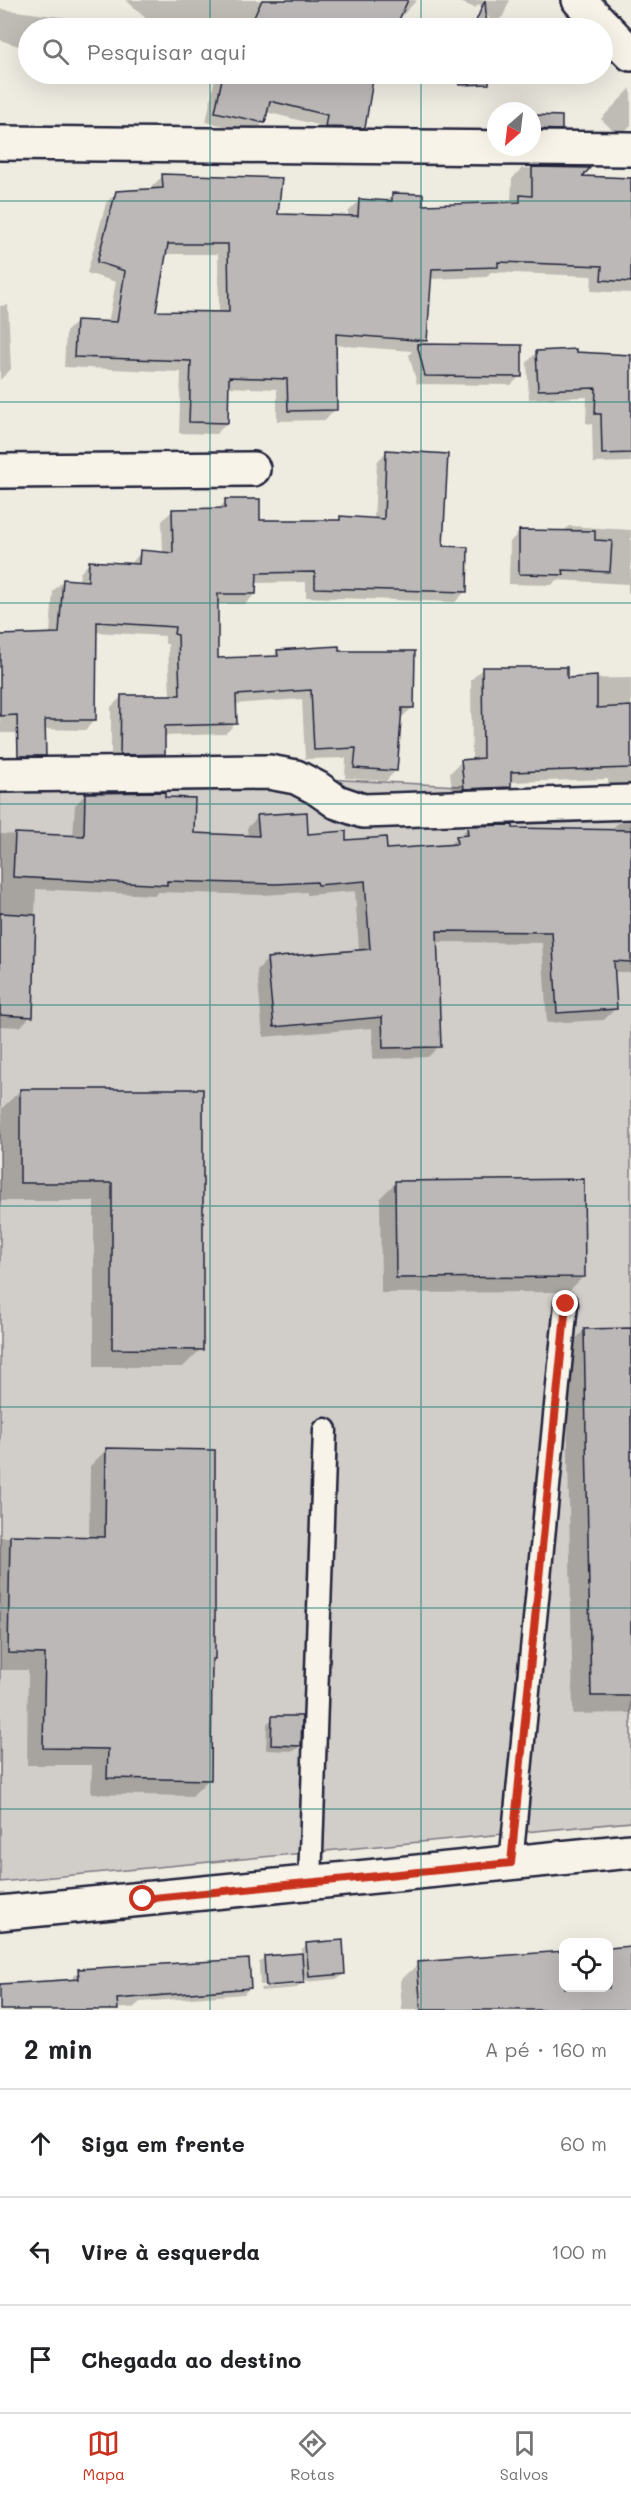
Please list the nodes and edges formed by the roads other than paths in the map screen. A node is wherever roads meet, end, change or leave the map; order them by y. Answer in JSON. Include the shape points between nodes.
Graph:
{"nodes":[{"id":1,"x":579,"y":0,"type":"edge"},
{"id":2,"x":596,"y":18,"type":"edge"},
{"id":3,"x":613,"y":35,"type":"edge"},
{"id":4,"x":631,"y":54,"type":"edge"},
{"id":5,"x":0,"y":143,"type":"edge"},
{"id":6,"x":631,"y":149,"type":"edge"},
{"id":7,"x":253,"y":469,"type":"dead end"},
{"id":8,"x":0,"y":471,"type":"edge"},
{"id":9,"x":0,"y":775,"type":"edge"},
{"id":10,"x":631,"y":802,"type":"edge"},
{"id":11,"x":566,"y":1304,"type":"dead end"},
{"id":12,"x":325,"y":1430,"type":"dead end"},
{"id":13,"x":631,"y":1851,"type":"edge"},
{"id":14,"x":511,"y":1863,"type":"junction"},
{"id":15,"x":310,"y":1882,"type":"junction"},
{"id":16,"x":0,"y":1913,"type":"edge"}],
"edges":[{"from":1,"to":2,"type":"street"},
{"from":3,"to":4,"type":"street"},
{"from":5,"to":6,"type":"street"},
{"from":7,"to":8,"type":"street"},
{"from":9,"to":10,"type":"street","via":[[269,772],[296,777],[337,802],[363,811]]},
{"from":11,"to":14,"type":"lane"},
{"from":12,"to":15,"type":"lane"},
{"from":13,"to":14,"type":"street"},
{"from":14,"to":15,"type":"street"},
{"from":15,"to":16,"type":"street"}]}
